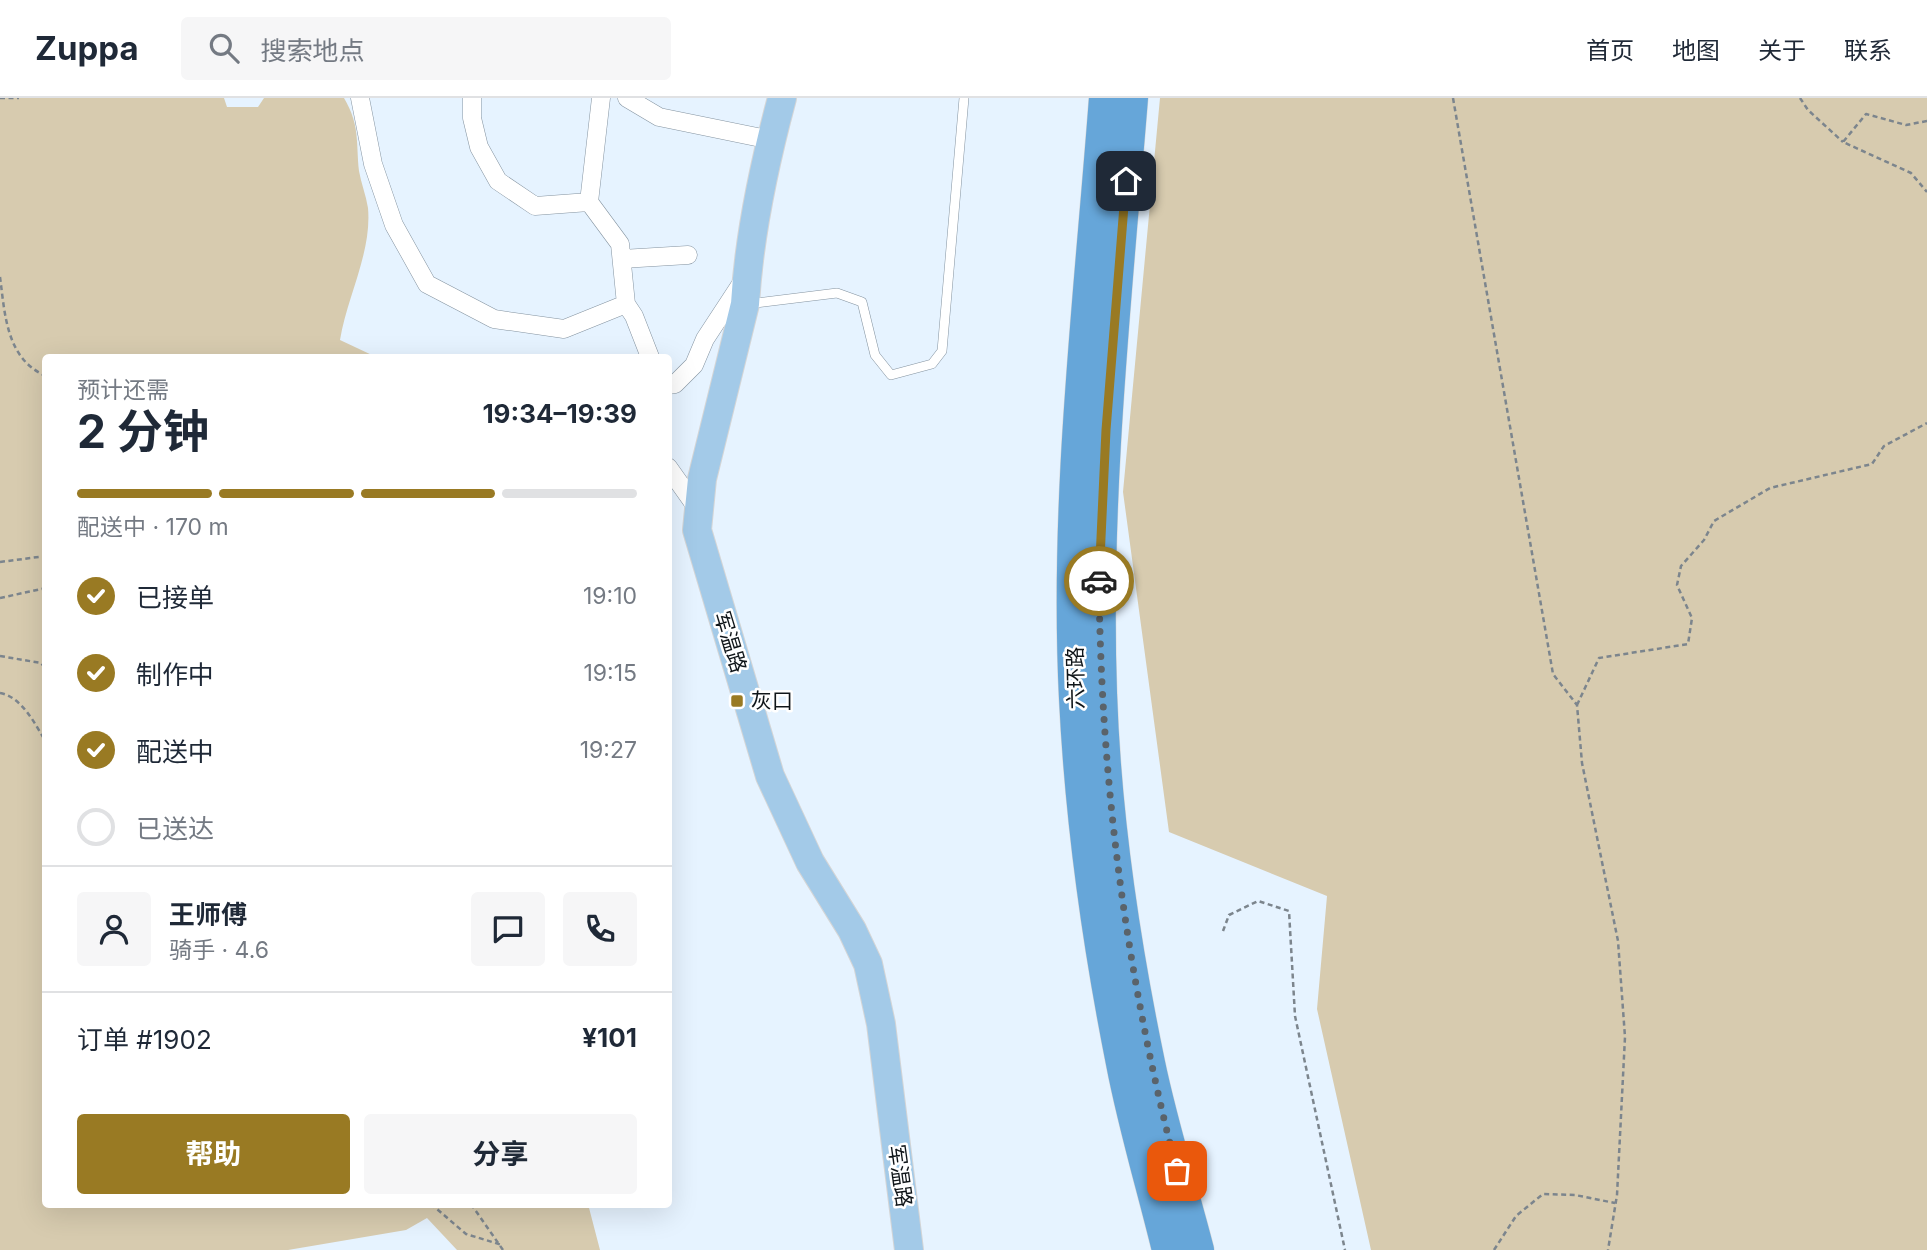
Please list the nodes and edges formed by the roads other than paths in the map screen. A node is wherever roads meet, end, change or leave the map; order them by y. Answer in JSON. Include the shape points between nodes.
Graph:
{"nodes":[{"id":1,"x":360,"y":98,"type":"edge"},
{"id":2,"x":472,"y":98,"type":"edge"},
{"id":3,"x":601,"y":98,"type":"edge"},
{"id":4,"x":627,"y":98,"type":"edge"},
{"id":5,"x":782,"y":98,"type":"edge"},
{"id":6,"x":964,"y":98,"type":"edge"},
{"id":7,"x":1105,"y":98,"type":"edge"},
{"id":8,"x":1132,"y":98,"type":"edge"},
{"id":9,"x":771,"y":140,"type":"junction"},
{"id":10,"x":589,"y":202,"type":"junction"},
{"id":11,"x":688,"y":255,"type":"dead end"},
{"id":12,"x":622,"y":259,"type":"junction"},
{"id":13,"x":747,"y":275,"type":"junction"},
{"id":14,"x":626,"y":304,"type":"junction"},
{"id":15,"x":745,"y":304,"type":"junction"},
{"id":16,"x":649,"y":354,"type":"edge"},
{"id":17,"x":672,"y":384,"type":"edge"},
{"id":18,"x":672,"y":473,"type":"edge"},
{"id":19,"x":697,"y":508,"type":"junction"},
{"id":20,"x":909,"y":1250,"type":"edge"},
{"id":21,"x":1168,"y":1250,"type":"edge"},
{"id":22,"x":1198,"y":1250,"type":"edge"}],
"edges":[{"from":1,"to":14,"type":"street","via":[[373,164],[394,225],[427,284],[494,319],[564,329]]},
{"from":2,"to":10,"type":"street","via":[[479,147],[498,181],[535,206]]},
{"from":3,"to":10,"type":"street"},
{"from":4,"to":9,"type":"street","via":[[659,117]]},
{"from":5,"to":9,"type":"main road","name":"军温路"},
{"from":6,"to":15,"type":"lane","via":[[942,351],[932,364],[891,375],[875,355],[862,302],[837,292]]},
{"from":7,"to":21,"type":"highway","name":"六环路","via":[[1080,429],[1075,696],[1083,808],[1104,960],[1122,1066]]},
{"from":8,"to":22,"type":"highway","name":"六环路","via":[[1099,563],[1101,695],[1129,957],[1150,1066]]},
{"from":9,"to":13,"type":"main road","name":"军温路"},
{"from":10,"to":12,"type":"street","via":[[620,244]]},
{"from":11,"to":12,"type":"street"},
{"from":12,"to":14,"type":"street"},
{"from":13,"to":15,"type":"main road","name":"军温路"},
{"from":13,"to":17,"type":"street","via":[[705,339],[694,365]]},
{"from":14,"to":16,"type":"street"},
{"from":15,"to":19,"type":"main road","name":"军温路"},
{"from":18,"to":19,"type":"street"},
{"from":19,"to":20,"type":"main road","name":"军温路","via":[[697,530],[770,776],[810,862],[868,964],[881,1024]]}]}
